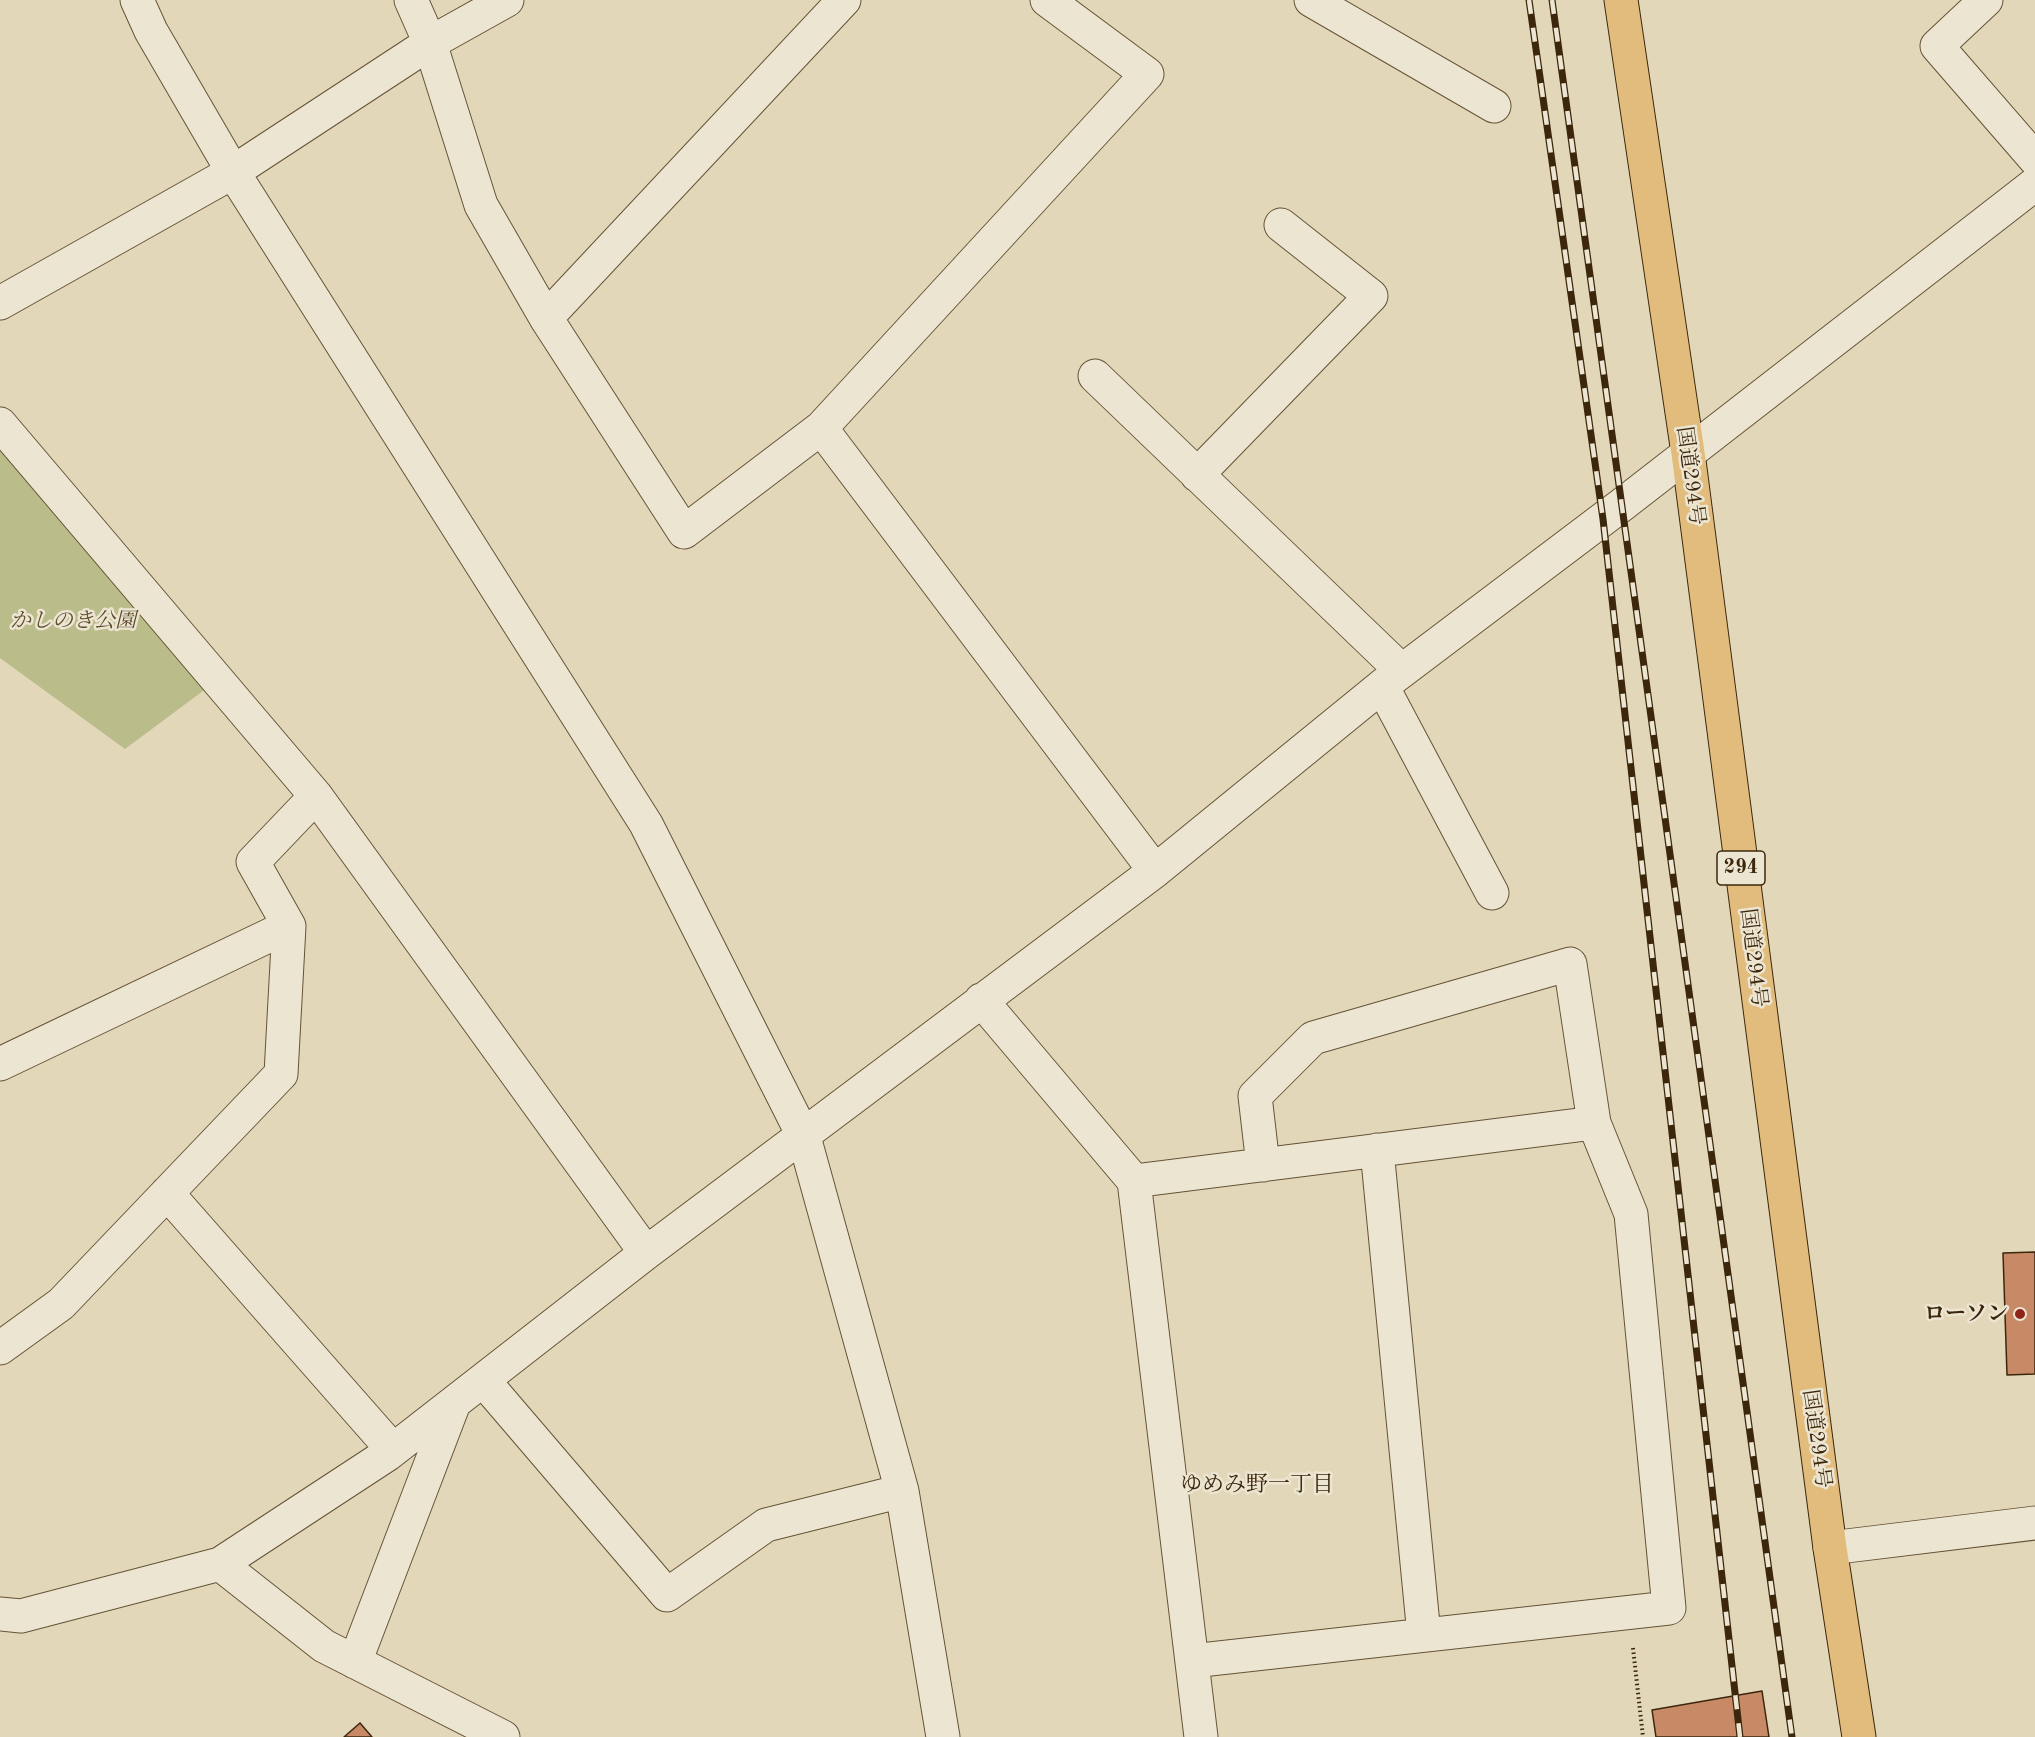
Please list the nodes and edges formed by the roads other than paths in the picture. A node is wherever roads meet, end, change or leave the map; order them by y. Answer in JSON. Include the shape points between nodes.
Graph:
{"nodes":[{"id":1,"x":137,"y":0,"type":"edge"},
{"id":2,"x":411,"y":0,"type":"edge"},
{"id":3,"x":507,"y":0,"type":"edge"},
{"id":4,"x":844,"y":0,"type":"edge"},
{"id":5,"x":1047,"y":0,"type":"edge"},
{"id":6,"x":1311,"y":0,"type":"edge"},
{"id":7,"x":1621,"y":0,"type":"edge"},
{"id":8,"x":1986,"y":0,"type":"edge"},
{"id":9,"x":430,"y":43,"type":"junction"},
{"id":10,"x":1494,"y":106,"type":"dead end"},
{"id":11,"x":2035,"y":159,"type":"edge"},
{"id":12,"x":233,"y":172,"type":"junction"},
{"id":13,"x":2035,"y":184,"type":"edge"},
{"id":14,"x":1281,"y":225,"type":"dead end"},
{"id":15,"x":0,"y":303,"type":"edge"},
{"id":16,"x":546,"y":318,"type":"junction"},
{"id":17,"x":1095,"y":376,"type":"dead end"},
{"id":18,"x":0,"y":424,"type":"edge"},
{"id":19,"x":821,"y":428,"type":"junction"},
{"id":20,"x":1688,"y":453,"type":"junction"},
{"id":21,"x":1197,"y":475,"type":"junction"},
{"id":22,"x":1392,"y":678,"type":"junction"},
{"id":23,"x":316,"y":796,"type":"junction"},
{"id":24,"x":1155,"y":871,"type":"junction"},
{"id":25,"x":1492,"y":892,"type":"dead end"},
{"id":26,"x":289,"y":926,"type":"junction"},
{"id":27,"x":981,"y":1000,"type":"junction"},
{"id":28,"x":0,"y":1064,"type":"edge"},
{"id":29,"x":1594,"y":1123,"type":"junction"},
{"id":30,"x":804,"y":1137,"type":"junction"},
{"id":31,"x":1377,"y":1150,"type":"junction"},
{"id":32,"x":1263,"y":1165,"type":"junction"},
{"id":33,"x":1134,"y":1181,"type":"junction"},
{"id":34,"x":167,"y":1193,"type":"junction"},
{"id":35,"x":646,"y":1253,"type":"junction"},
{"id":36,"x":0,"y":1348,"type":"edge"},
{"id":37,"x":483,"y":1380,"type":"junction"},
{"id":38,"x":454,"y":1403,"type":"junction"},
{"id":39,"x":393,"y":1450,"type":"junction"},
{"id":40,"x":902,"y":1491,"type":"junction"},
{"id":41,"x":2035,"y":1523,"type":"edge"},
{"id":42,"x":1830,"y":1548,"type":"junction"},
{"id":43,"x":220,"y":1564,"type":"junction"},
{"id":44,"x":0,"y":1614,"type":"edge"},
{"id":45,"x":1424,"y":1635,"type":"junction"},
{"id":46,"x":1192,"y":1661,"type":"junction"},
{"id":47,"x":355,"y":1662,"type":"junction"},
{"id":48,"x":502,"y":1737,"type":"edge"},
{"id":49,"x":943,"y":1737,"type":"edge"},
{"id":50,"x":1201,"y":1737,"type":"edge"},
{"id":51,"x":1859,"y":1737,"type":"edge"}],
"edges":[{"from":1,"to":12,"type":"street","via":[[150,31]]},
{"from":2,"to":9,"type":"street"},
{"from":3,"to":9,"type":"street"},
{"from":4,"to":16,"type":"street"},
{"from":5,"to":19,"type":"street","via":[[1147,74]]},
{"from":6,"to":10,"type":"street"},
{"from":7,"to":20,"type":"highway","name":"国道294号","number":"294"},
{"from":8,"to":11,"type":"street","via":[[1937,46]]},
{"from":9,"to":12,"type":"street"},
{"from":9,"to":16,"type":"street","via":[[481,205]]},
{"from":12,"to":15,"type":"street"},
{"from":12,"to":30,"type":"street","via":[[646,824]]},
{"from":13,"to":20,"type":"street"},
{"from":14,"to":21,"type":"street","via":[[1371,296]]},
{"from":16,"to":19,"type":"street","via":[[684,532]]},
{"from":17,"to":21,"type":"street"},
{"from":18,"to":23,"type":"street"},
{"from":19,"to":24,"type":"street"},
{"from":20,"to":22,"type":"street"},
{"from":20,"to":42,"type":"highway","name":"国道294号","number":"294"},
{"from":21,"to":22,"type":"street"},
{"from":22,"to":24,"type":"street"},
{"from":22,"to":25,"type":"street"},
{"from":23,"to":26,"type":"street","via":[[253,862]]},
{"from":23,"to":35,"type":"street"},
{"from":24,"to":27,"type":"street"},
{"from":26,"to":28,"type":"street"},
{"from":26,"to":34,"type":"street","via":[[281,1074]]},
{"from":27,"to":30,"type":"street"},
{"from":27,"to":33,"type":"street"},
{"from":29,"to":31,"type":"street"},
{"from":29,"to":32,"type":"street","via":[[1570,964],[1313,1038],[1255,1096]]},
{"from":29,"to":45,"type":"street","via":[[1631,1214],[1669,1608]]},
{"from":30,"to":35,"type":"street"},
{"from":30,"to":40,"type":"street"},
{"from":31,"to":32,"type":"street"},
{"from":31,"to":45,"type":"street"},
{"from":32,"to":33,"type":"street"},
{"from":33,"to":46,"type":"street"},
{"from":34,"to":36,"type":"street","via":[[61,1304]]},
{"from":34,"to":39,"type":"street"},
{"from":35,"to":37,"type":"street"},
{"from":37,"to":38,"type":"street"},
{"from":37,"to":40,"type":"street","via":[[667,1595],[766,1525]]},
{"from":38,"to":39,"type":"street"},
{"from":38,"to":47,"type":"street"},
{"from":39,"to":43,"type":"street"},
{"from":40,"to":49,"type":"street"},
{"from":41,"to":42,"type":"street"},
{"from":42,"to":51,"type":"highway","name":"国道294号","number":"294"},
{"from":43,"to":44,"type":"street","via":[[21,1616]]},
{"from":43,"to":47,"type":"street","via":[[324,1646]]},
{"from":45,"to":46,"type":"street"},
{"from":46,"to":50,"type":"street"},
{"from":47,"to":48,"type":"street"}]}
